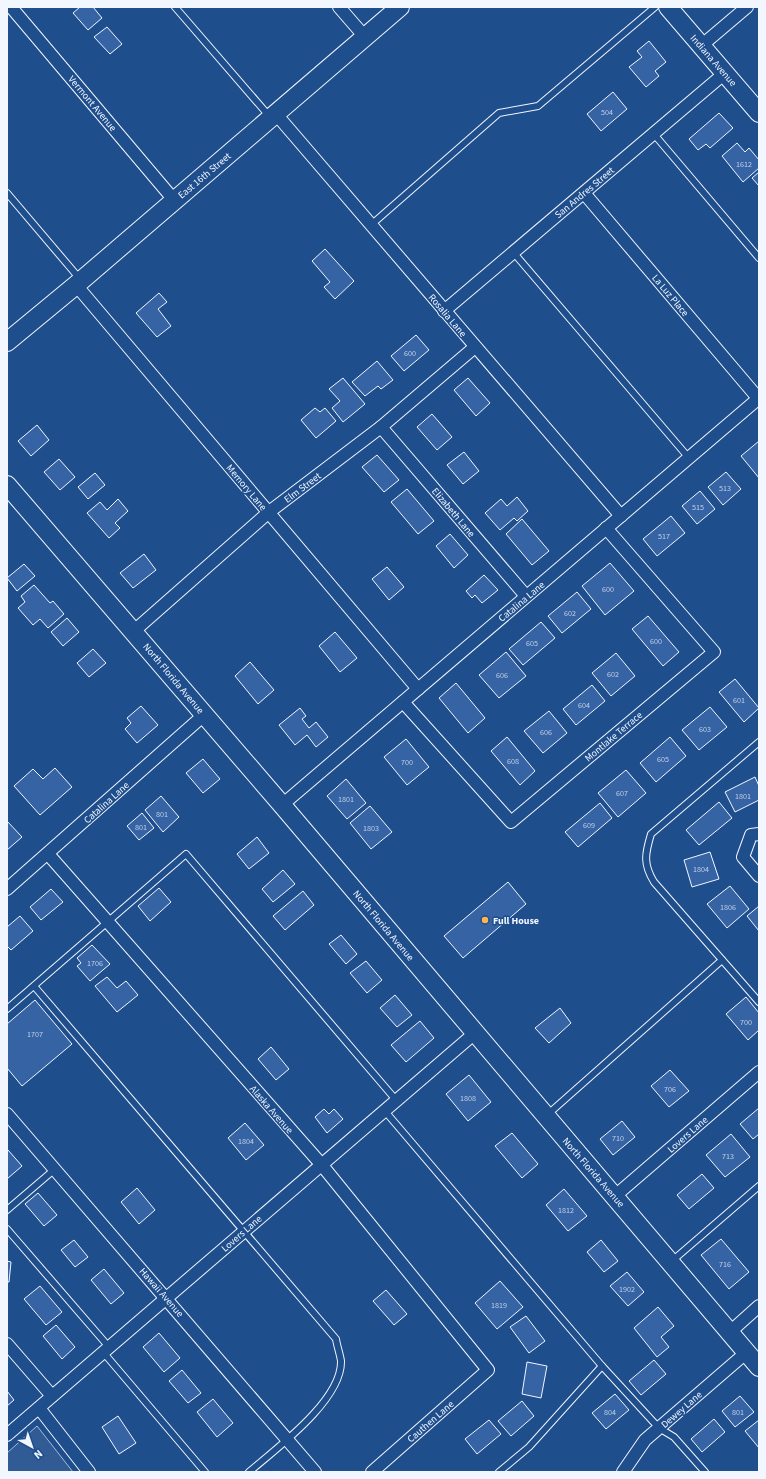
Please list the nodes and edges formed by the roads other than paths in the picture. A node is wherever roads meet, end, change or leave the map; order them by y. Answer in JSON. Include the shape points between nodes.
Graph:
{"nodes":[{"id":1,"x":11,"y":7,"type":"edge"},
{"id":2,"x":175,"y":7,"type":"edge"},
{"id":3,"x":339,"y":7,"type":"edge"},
{"id":4,"x":400,"y":7,"type":"edge"},
{"id":5,"x":655,"y":7,"type":"edge"},
{"id":6,"x":668,"y":7,"type":"edge"},
{"id":7,"x":747,"y":7,"type":"edge"},
{"id":8,"x":365,"y":37,"type":"junction"},
{"id":9,"x":701,"y":46,"type":"junction"},
{"id":10,"x":725,"y":73,"type":"junction"},
{"id":11,"x":755,"y":105,"type":"edge"},
{"id":12,"x":274,"y":116,"type":"junction"},
{"id":13,"x":653,"y":133,"type":"junction"},
{"id":14,"x":584,"y":193,"type":"junction"},
{"id":15,"x":7,"y":194,"type":"edge"},
{"id":16,"x":174,"y":200,"type":"junction"},
{"id":17,"x":371,"y":225,"type":"junction"},
{"id":18,"x":513,"y":252,"type":"junction"},
{"id":19,"x":759,"y":258,"type":"edge"},
{"id":20,"x":78,"y":283,"type":"junction"},
{"id":21,"x":444,"y":310,"type":"junction"},
{"id":22,"x":7,"y":342,"type":"edge"},
{"id":23,"x":475,"y":348,"type":"junction"},
{"id":24,"x":759,"y":398,"type":"edge"},
{"id":25,"x":381,"y":427,"type":"junction"},
{"id":26,"x":688,"y":458,"type":"junction"},
{"id":27,"x":7,"y":485,"type":"edge"},
{"id":28,"x":269,"y":512,"type":"junction"},
{"id":29,"x":621,"y":516,"type":"junction"},
{"id":30,"x":606,"y":528,"type":"junction"},
{"id":31,"x":526,"y":596,"type":"junction"},
{"id":32,"x":134,"y":630,"type":"junction"},
{"id":33,"x":418,"y":689,"type":"junction"},
{"id":34,"x":403,"y":702,"type":"junction"},
{"id":35,"x":204,"y":715,"type":"junction"},
{"id":36,"x":759,"y":742,"type":"edge"},
{"id":37,"x":282,"y":804,"type":"junction"},
{"id":38,"x":759,"y":834,"type":"edge"},
{"id":39,"x":48,"y":854,"type":"junction"},
{"id":40,"x":759,"y":876,"type":"edge"},
{"id":41,"x":7,"y":889,"type":"edge"},
{"id":42,"x":108,"y":922,"type":"junction"},
{"id":43,"x":722,"y":960,"type":"junction"},
{"id":44,"x":34,"y":986,"type":"junction"},
{"id":45,"x":759,"y":1002,"type":"edge"},
{"id":46,"x":7,"y":1009,"type":"edge"},
{"id":47,"x":475,"y":1033,"type":"junction"},
{"id":48,"x":759,"y":1072,"type":"edge"},
{"id":49,"x":396,"y":1100,"type":"junction"},
{"id":50,"x":384,"y":1110,"type":"junction"},
{"id":51,"x":7,"y":1114,"type":"edge"},
{"id":52,"x":546,"y":1116,"type":"junction"},
{"id":53,"x":321,"y":1164,"type":"junction"},
{"id":54,"x":55,"y":1169,"type":"junction"},
{"id":55,"x":759,"y":1186,"type":"edge"},
{"id":56,"x":615,"y":1196,"type":"junction"},
{"id":57,"x":7,"y":1210,"type":"edge"},
{"id":58,"x":7,"y":1229,"type":"edge"},
{"id":59,"x":244,"y":1230,"type":"junction"},
{"id":60,"x":671,"y":1262,"type":"junction"},
{"id":61,"x":166,"y":1297,"type":"junction"},
{"id":62,"x":759,"y":1306,"type":"edge"},
{"id":63,"x":730,"y":1332,"type":"junction"},
{"id":64,"x":7,"y":1344,"type":"edge"},
{"id":65,"x":106,"y":1349,"type":"junction"},
{"id":66,"x":747,"y":1352,"type":"junction"},
{"id":67,"x":602,"y":1366,"type":"junction"},
{"id":68,"x":759,"y":1367,"type":"edge"},
{"id":69,"x":488,"y":1370,"type":"joint"},
{"id":70,"x":52,"y":1396,"type":"junction"},
{"id":71,"x":39,"y":1408,"type":"junction"},
{"id":72,"x":659,"y":1428,"type":"junction"},
{"id":73,"x":7,"y":1435,"type":"edge"},
{"id":74,"x":287,"y":1439,"type":"junction"},
{"id":75,"x":89,"y":1472,"type":"edge"},
{"id":76,"x":205,"y":1472,"type":"edge"},
{"id":77,"x":249,"y":1472,"type":"edge"},
{"id":78,"x":315,"y":1472,"type":"edge"},
{"id":79,"x":372,"y":1472,"type":"edge"},
{"id":80,"x":500,"y":1472,"type":"edge"},
{"id":81,"x":623,"y":1472,"type":"edge"},
{"id":82,"x":705,"y":1472,"type":"edge"}],
"edges":[{"from":1,"to":16,"type":"street","name":"Vermont Avenue"},
{"from":2,"to":12,"type":"lane"},
{"from":3,"to":8,"type":"street"},
{"from":4,"to":8,"type":"main road","name":"East 16th Street"},
{"from":5,"to":17,"type":"lane","via":[[538,106],[499,113]]},
{"from":6,"to":9,"type":"main road","name":"Indiana Avenue"},
{"from":7,"to":9,"type":"street"},
{"from":8,"to":12,"type":"main road","name":"East 16th Street"},
{"from":9,"to":10,"type":"main road","name":"Indiana Avenue"},
{"from":10,"to":11,"type":"main road","name":"Indiana Avenue"},
{"from":10,"to":13,"type":"street","name":"San Andres Street"},
{"from":12,"to":16,"type":"main road","name":"East 16th Street"},
{"from":12,"to":17,"type":"street","name":"Rosalia Lane"},
{"from":13,"to":14,"type":"street","name":"San Andres Street"},
{"from":13,"to":19,"type":"lane"},
{"from":14,"to":18,"type":"street","name":"San Andres Street"},
{"from":14,"to":24,"type":"street","name":"La Luz Place"},
{"from":15,"to":20,"type":"lane"},
{"from":16,"to":20,"type":"main road","name":"East 16th Street"},
{"from":17,"to":21,"type":"street","name":"Rosalia Lane"},
{"from":18,"to":21,"type":"street","name":"San Andres Street"},
{"from":18,"to":26,"type":"lane"},
{"from":20,"to":22,"type":"main road","name":"East 16th Street"},
{"from":20,"to":28,"type":"street","name":"Memory Lane"},
{"from":21,"to":23,"type":"street","name":"Rosalia Lane"},
{"from":23,"to":25,"type":"street","name":"Elm Street"},
{"from":23,"to":29,"type":"street","name":"Rosalia Lane"},
{"from":24,"to":26,"type":"street","name":"Catalina Lane"},
{"from":25,"to":28,"type":"street","name":"Elm Street"},
{"from":25,"to":31,"type":"street","name":"Elizabeth Lane"},
{"from":26,"to":29,"type":"street","name":"Catalina Lane"},
{"from":27,"to":32,"type":"main road","name":"North Florida Avenue"},
{"from":28,"to":32,"type":"street","name":"Elm Street"},
{"from":28,"to":33,"type":"street","name":"Memory Lane"},
{"from":29,"to":30,"type":"street","name":"Catalina Lane"},
{"from":30,"to":31,"type":"street","name":"Catalina Lane"},
{"from":30,"to":34,"type":"street","name":"Montlake Terrace","via":[[714,652],[511,822]]},
{"from":31,"to":33,"type":"street","name":"Catalina Lane"},
{"from":32,"to":35,"type":"main road","name":"North Florida Avenue"},
{"from":33,"to":34,"type":"street","name":"Catalina Lane"},
{"from":34,"to":37,"type":"street","name":"Catalina Lane"},
{"from":35,"to":37,"type":"main road","name":"North Florida Avenue"},
{"from":35,"to":39,"type":"street","name":"Catalina Lane"},
{"from":36,"to":43,"type":"lane","via":[[651,834],[645,851],[647,870],[654,882]]},
{"from":37,"to":47,"type":"main road","name":"North Florida Avenue"},
{"from":38,"to":40,"type":"street","via":[[751,835],[743,857]]},
{"from":39,"to":41,"type":"street","name":"Catalina Lane"},
{"from":39,"to":42,"type":"street","name":"Alaska Avenue"},
{"from":42,"to":44,"type":"lane"},
{"from":42,"to":49,"type":"lane","via":[[186,854]]},
{"from":42,"to":53,"type":"street","name":"Alaska Avenue"},
{"from":43,"to":45,"type":"lane"},
{"from":43,"to":52,"type":"lane"},
{"from":44,"to":46,"type":"lane"},
{"from":44,"to":59,"type":"lane"},
{"from":47,"to":49,"type":"street","name":"Lovers Lane"},
{"from":47,"to":52,"type":"main road","name":"North Florida Avenue"},
{"from":48,"to":56,"type":"street","name":"Lovers Lane"},
{"from":49,"to":50,"type":"street","name":"Lovers Lane"},
{"from":50,"to":53,"type":"street","name":"Lovers Lane"},
{"from":50,"to":67,"type":"lane"},
{"from":51,"to":54,"type":"street","name":"Hawaii Avenue"},
{"from":52,"to":56,"type":"main road","name":"North Florida Avenue"},
{"from":53,"to":59,"type":"street","name":"Lovers Lane"},
{"from":53,"to":69,"type":"street","name":"Alaska Avenue"},
{"from":54,"to":57,"type":"lane"},
{"from":54,"to":61,"type":"street","name":"Hawaii Avenue"},
{"from":55,"to":60,"type":"lane"},
{"from":56,"to":60,"type":"main road","name":"North Florida Avenue"},
{"from":58,"to":65,"type":"lane"},
{"from":59,"to":61,"type":"street","name":"Lovers Lane"},
{"from":59,"to":74,"type":"lane","via":[[336,1340],[341,1361],[335,1383],[321,1407]]},
{"from":60,"to":63,"type":"main road","name":"North Florida Avenue"},
{"from":61,"to":65,"type":"street","name":"Lovers Lane"},
{"from":61,"to":74,"type":"street","name":"Hawaii Avenue"},
{"from":62,"to":63,"type":"street"},
{"from":63,"to":66,"type":"main road","name":"North Florida Avenue"},
{"from":64,"to":70,"type":"street"},
{"from":65,"to":70,"type":"street","name":"Lovers Lane"},
{"from":65,"to":76,"type":"lane"},
{"from":66,"to":68,"type":"main road","name":"North Florida Avenue"},
{"from":66,"to":72,"type":"street","name":"Dewey Lane"},
{"from":67,"to":72,"type":"lane"},
{"from":67,"to":80,"type":"lane","via":[[530,1447]]},
{"from":69,"to":79,"type":"street","name":"Cauthen Lane"},
{"from":70,"to":71,"type":"street","name":"Lovers Lane"},
{"from":71,"to":73,"type":"street","name":"Lovers Lane"},
{"from":71,"to":75,"type":"street"},
{"from":72,"to":81,"type":"street","name":"Dewey Lane","via":[[645,1440]]},
{"from":72,"to":82,"type":"lane","via":[[674,1437]]},
{"from":74,"to":77,"type":"lane"},
{"from":74,"to":78,"type":"street","name":"Hawaii Avenue"}]}
